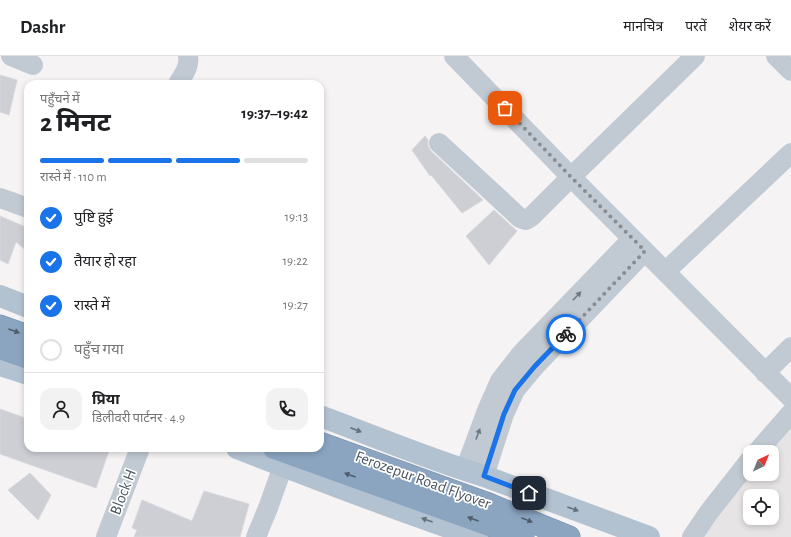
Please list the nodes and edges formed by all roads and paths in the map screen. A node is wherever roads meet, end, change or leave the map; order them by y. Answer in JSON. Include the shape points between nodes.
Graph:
{"nodes":[{"id":1,"x":11,"y":56,"type":"edge"},
{"id":2,"x":188,"y":56,"type":"edge"},
{"id":3,"x":454,"y":56,"type":"edge"},
{"id":4,"x":695,"y":56,"type":"edge"},
{"id":5,"x":34,"y":65,"type":"dead end"},
{"id":6,"x":180,"y":80,"type":"edge"},
{"id":7,"x":440,"y":143,"type":"dead end"},
{"id":8,"x":791,"y":153,"type":"edge"},
{"id":9,"x":571,"y":177,"type":"junction"},
{"id":10,"x":0,"y":198,"type":"edge"},
{"id":11,"x":24,"y":207,"type":"edge"},
{"id":12,"x":639,"y":245,"type":"junction"},
{"id":13,"x":666,"y":271,"type":"junction"},
{"id":14,"x":0,"y":296,"type":"edge"},
{"id":15,"x":24,"y":305,"type":"edge"},
{"id":16,"x":0,"y":326,"type":"edge"},
{"id":17,"x":24,"y":335,"type":"edge"},
{"id":18,"x":791,"y":347,"type":"edge"},
{"id":19,"x":0,"y":348,"type":"edge"},
{"id":20,"x":24,"y":357,"type":"edge"},
{"id":21,"x":0,"y":365,"type":"edge"},
{"id":22,"x":24,"y":373,"type":"edge"},
{"id":23,"x":765,"y":373,"type":"junction"},
{"id":24,"x":791,"y":398,"type":"edge"},
{"id":25,"x":791,"y":413,"type":"edge"},
{"id":26,"x":324,"y":417,"type":"edge"},
{"id":27,"x":324,"y":444,"type":"edge"},
{"id":28,"x":763,"y":445,"type":"edge"},
{"id":29,"x":138,"y":452,"type":"edge"},
{"id":30,"x":255,"y":452,"type":"edge"},
{"id":31,"x":278,"y":457,"type":"edge"},
{"id":32,"x":743,"y":469,"type":"edge"},
{"id":33,"x":474,"y":473,"type":"junction"},
{"id":34,"x":106,"y":537,"type":"edge"},
{"id":35,"x":256,"y":537,"type":"edge"},
{"id":36,"x":477,"y":537,"type":"edge"},
{"id":37,"x":523,"y":537,"type":"edge"},
{"id":38,"x":569,"y":537,"type":"edge"},
{"id":39,"x":649,"y":537,"type":"edge"},
{"id":40,"x":692,"y":537,"type":"edge"}],
"edges":[{"from":1,"to":5,"type":"street"},
{"from":2,"to":6,"type":"street","via":[[186,71]]},
{"from":3,"to":9,"type":"street"},
{"from":4,"to":9,"type":"street"},
{"from":7,"to":9,"type":"street","via":[[520,218],[526,220]]},
{"from":8,"to":13,"type":"street"},
{"from":9,"to":12,"type":"street"},
{"from":10,"to":11,"type":"street"},
{"from":12,"to":13,"type":"street"},
{"from":12,"to":33,"type":"street","via":[[521,354],[500,381],[488,408]]},
{"from":13,"to":23,"type":"street"},
{"from":14,"to":15,"type":"main road"},
{"from":16,"to":17,"type":"highway","one_way":true},
{"from":18,"to":23,"type":"street"},
{"from":19,"to":20,"type":"highway"},
{"from":21,"to":22,"type":"main road"},
{"from":23,"to":24,"type":"street"},
{"from":25,"to":28,"type":"street"},
{"from":26,"to":33,"type":"main road","one_way":true},
{"from":27,"to":38,"type":"highway","name":"Ferozepur Road Flyover","one_way":true,"via":[[486,503]]},
{"from":29,"to":34,"type":"street","name":"Block H"},
{"from":30,"to":31,"type":"main road"},
{"from":31,"to":35,"type":"street","via":[[268,508]]},
{"from":36,"to":31,"type":"main road","one_way":true},
{"from":37,"to":31,"type":"highway","name":"Ferozepur Road Flyover","one_way":true},
{"from":32,"to":40,"type":"street"},
{"from":33,"to":39,"type":"main road","one_way":true}]}
